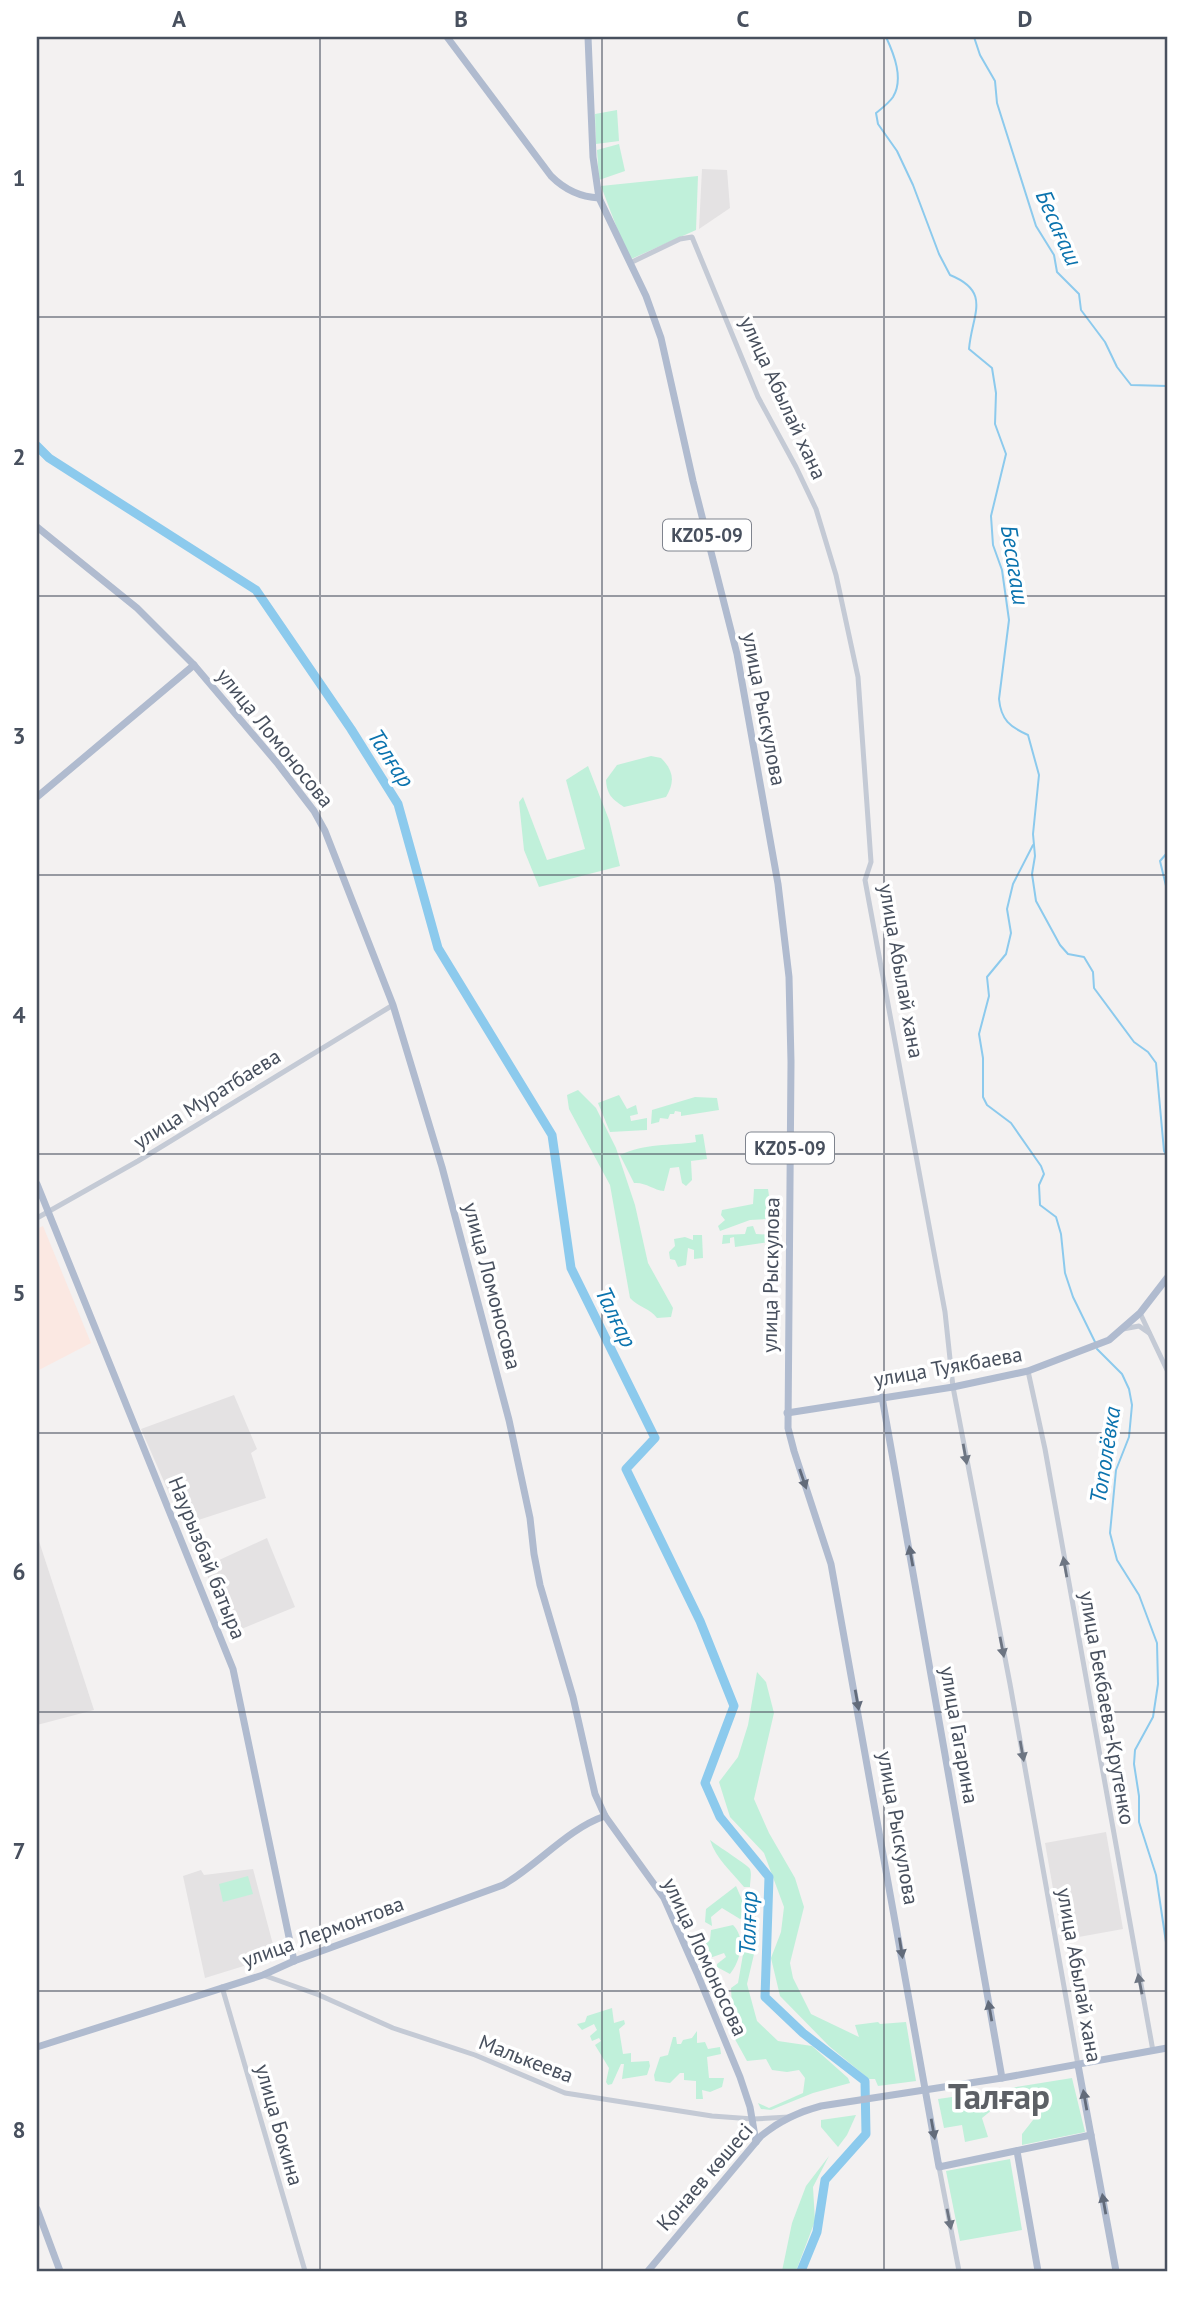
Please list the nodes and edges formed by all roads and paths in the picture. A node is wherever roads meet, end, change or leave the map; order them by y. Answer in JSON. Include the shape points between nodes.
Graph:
{"nodes":[{"id":1,"x":447,"y":37,"type":"edge"},
{"id":2,"x":588,"y":37,"type":"edge"},
{"id":3,"x":599,"y":198,"type":"junction"},
{"id":4,"x":629,"y":263,"type":"junction"},
{"id":5,"x":37,"y":527,"type":"edge"},
{"id":6,"x":194,"y":665,"type":"junction"},
{"id":7,"x":37,"y":797,"type":"edge"},
{"id":8,"x":393,"y":1005,"type":"junction"},
{"id":9,"x":37,"y":1184,"type":"edge"},
{"id":10,"x":48,"y":1212,"type":"junction"},
{"id":11,"x":37,"y":1217,"type":"edge"},
{"id":12,"x":1167,"y":1278,"type":"edge"},
{"id":13,"x":1140,"y":1313,"type":"junction"},
{"id":14,"x":1123,"y":1329,"type":"junction"},
{"id":15,"x":1150,"y":1334,"type":"junction"},
{"id":16,"x":1167,"y":1370,"type":"edge"},
{"id":17,"x":1028,"y":1371,"type":"junction"},
{"id":18,"x":953,"y":1387,"type":"junction"},
{"id":19,"x":882,"y":1397,"type":"junction"},
{"id":20,"x":787,"y":1413,"type":"junction"},
{"id":21,"x":605,"y":1816,"type":"junction"},
{"id":22,"x":294,"y":1961,"type":"junction"},
{"id":23,"x":264,"y":1975,"type":"junction"},
{"id":24,"x":222,"y":1987,"type":"junction"},
{"id":25,"x":37,"y":2048,"type":"edge"},
{"id":26,"x":1167,"y":2048,"type":"edge"},
{"id":27,"x":1153,"y":2051,"type":"junction"},
{"id":28,"x":1078,"y":2065,"type":"junction"},
{"id":29,"x":1002,"y":2078,"type":"junction"},
{"id":30,"x":925,"y":2090,"type":"junction"},
{"id":31,"x":789,"y":2117,"type":"junction"},
{"id":32,"x":753,"y":2119,"type":"junction"},
{"id":33,"x":1091,"y":2135,"type":"junction"},
{"id":34,"x":755,"y":2142,"type":"junction"},
{"id":35,"x":1017,"y":2151,"type":"junction"},
{"id":36,"x":939,"y":2167,"type":"junction"},
{"id":37,"x":37,"y":2210,"type":"edge"},
{"id":38,"x":60,"y":2271,"type":"edge"},
{"id":39,"x":305,"y":2271,"type":"edge"},
{"id":40,"x":648,"y":2271,"type":"edge"},
{"id":41,"x":959,"y":2271,"type":"edge"},
{"id":42,"x":1038,"y":2271,"type":"edge"},
{"id":43,"x":1116,"y":2271,"type":"edge"}],
"edges":[{"from":1,"to":3,"type":"main road","via":[[551,176],[572,192]]},
{"from":2,"to":3,"type":"main road","name":"улица Рыскулова","number":"KZ05-09"},
{"from":3,"to":4,"type":"main road","name":"улица Рыскулова","number":"KZ05-09"},
{"from":4,"to":18,"type":"street","name":"улица Абылай хана","via":[[692,237],[758,397],[816,509],[858,677],[870,828],[871,862],[865,880],[945,1311]]},
{"from":4,"to":20,"type":"main road","name":"улица Рыскулова","number":"KZ05-09","via":[[661,338],[737,654],[780,896],[789,977],[791,1062]]},
{"from":5,"to":6,"type":"main road","name":"улица Ломоносова","via":[[137,608]]},
{"from":6,"to":7,"type":"main road"},
{"from":6,"to":8,"type":"main road","name":"улица Ломоносова","via":[[314,811]]},
{"from":8,"to":10,"type":"street","name":"улица Муратбаева"},
{"from":8,"to":21,"type":"main road","name":"улица Ломоносова","via":[[471,1270],[515,1445],[540,1585]]},
{"from":9,"to":10,"type":"main road","name":"Наурызбай батыра"},
{"from":10,"to":11,"type":"street","name":"улица Муратбаева"},
{"from":10,"to":22,"type":"main road","name":"Наурызбай батыра","via":[[233,1669]]},
{"from":12,"to":13,"type":"main road","name":"улица Туякбаева"},
{"from":13,"to":14,"type":"main road","name":"улица Туякбаева"},
{"from":13,"to":15,"type":"street"},
{"from":14,"to":15,"type":"street","via":[[1139,1326]]},
{"from":14,"to":17,"type":"main road","name":"улица Туякбаева","via":[[1109,1340]]},
{"from":15,"to":16,"type":"street"},
{"from":17,"to":18,"type":"main road","name":"улица Туякбаева"},
{"from":27,"to":17,"type":"street","name":"улица Бекбаева-Крутенко","one_way":true},
{"from":18,"to":19,"type":"main road","name":"улица Туякбаева"},
{"from":18,"to":28,"type":"street","name":"улица Абылай хана","one_way":true},
{"from":19,"to":20,"type":"main road","name":"улица Туякбаева"},
{"from":29,"to":19,"type":"main road","name":"улица Гагарина","one_way":true},
{"from":20,"to":30,"type":"main road","name":"улица Рыскулова","one_way":true,"via":[[794,1451],[831,1564]]},
{"from":21,"to":22,"type":"main road","name":"улица Лермонтова","via":[[585,1825],[503,1885]]},
{"from":21,"to":32,"type":"main road","name":"улица Ломоносова","via":[[664,1898],[740,2077]]},
{"from":22,"to":23,"type":"main road","name":"улица Лермонтова"},
{"from":23,"to":24,"type":"main road","name":"улица Лермонтова"},
{"from":23,"to":32,"type":"street","name":"Малькеева","via":[[565,2093]]},
{"from":24,"to":25,"type":"main road","name":"улица Лермонтова"},
{"from":24,"to":39,"type":"street","name":"улица Бокина"},
{"from":26,"to":27,"type":"main road","name":"Қонаев көшесі"},
{"from":27,"to":28,"type":"main road","name":"Қонаев көшесі"},
{"from":28,"to":29,"type":"main road","name":"Қонаев көшесі"},
{"from":33,"to":28,"type":"main road","name":"улица Абылай хана","one_way":true},
{"from":29,"to":30,"type":"main road","name":"Қонаев көшесі"},
{"from":30,"to":31,"type":"main road","name":"Қонаев көшесі","via":[[845,2102]]},
{"from":30,"to":36,"type":"main road","name":"улица Рыскулова","one_way":true},
{"from":31,"to":32,"type":"street","name":"Малькеева"},
{"from":31,"to":34,"type":"main road","name":"Қонаев көшесі"},
{"from":32,"to":34,"type":"main road","name":"улица Ломоносова"},
{"from":33,"to":35,"type":"main road"},
{"from":43,"to":33,"type":"main road","name":"улица Абылай хана","one_way":true},
{"from":34,"to":40,"type":"main road","name":"Қонаев көшесі"},
{"from":35,"to":36,"type":"main road"},
{"from":35,"to":42,"type":"main road"},
{"from":36,"to":41,"type":"street","name":"улица Рыскулова","one_way":true},
{"from":37,"to":38,"type":"main road"}]}
